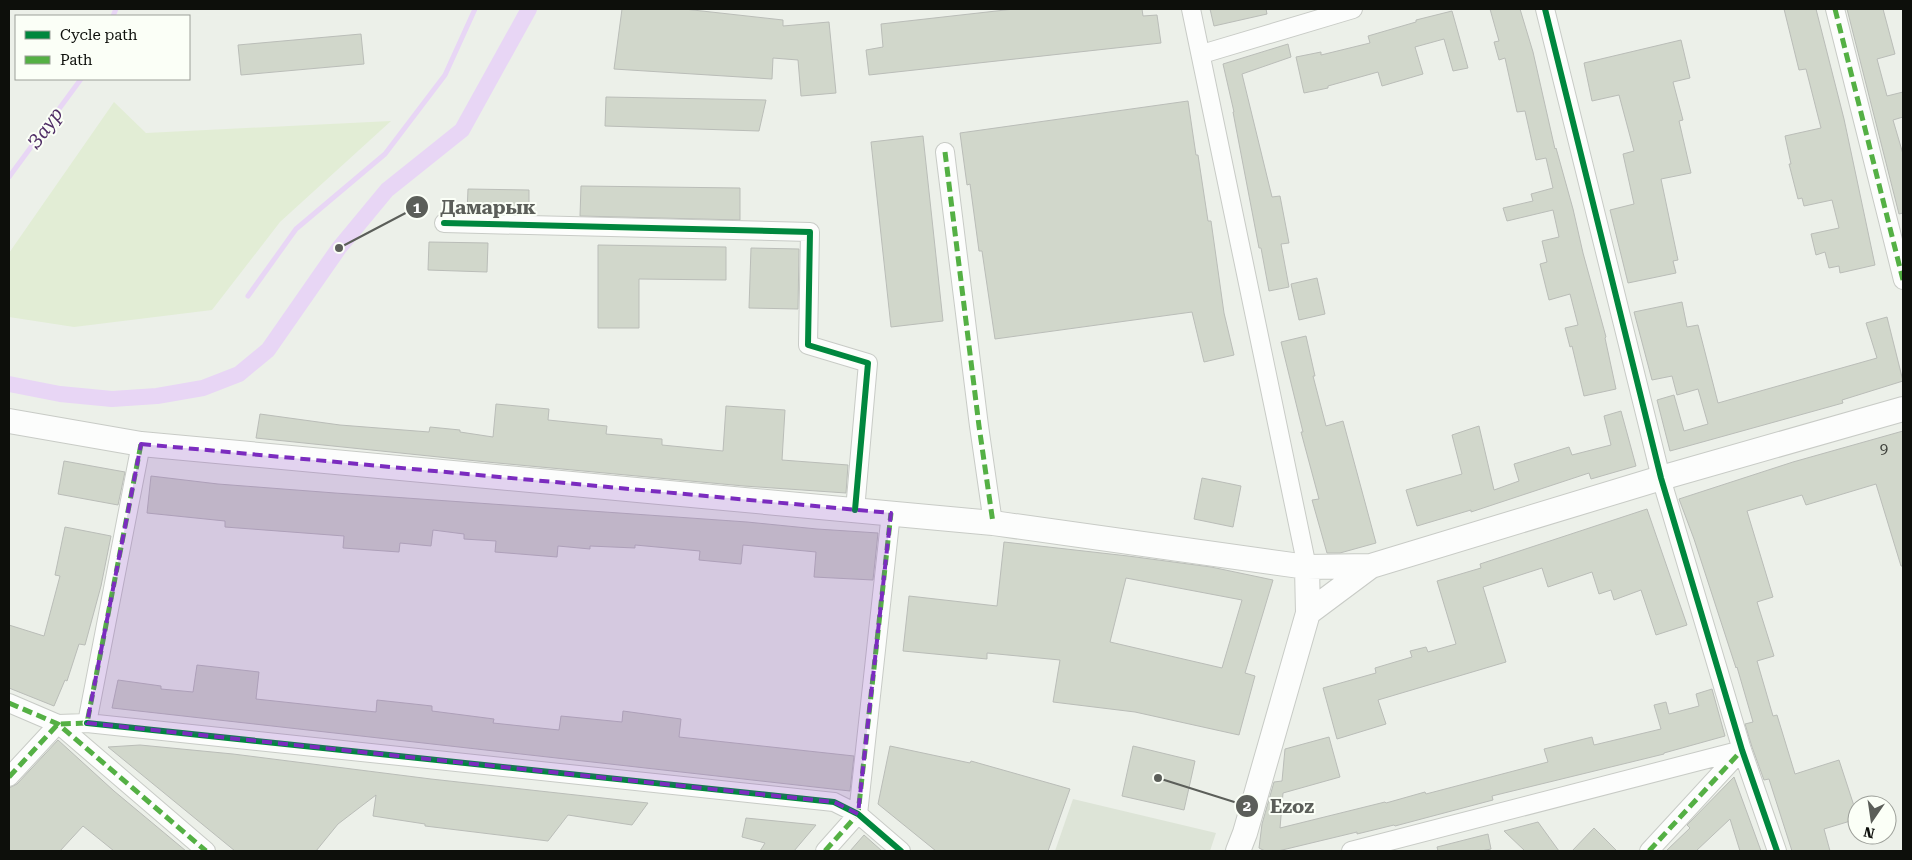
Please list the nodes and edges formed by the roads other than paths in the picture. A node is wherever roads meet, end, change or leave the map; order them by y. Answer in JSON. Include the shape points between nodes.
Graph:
{"nodes":[{"id":1,"x":1191,"y":9,"type":"edge"},
{"id":2,"x":1353,"y":9,"type":"edge"},
{"id":3,"x":1545,"y":9,"type":"edge"},
{"id":4,"x":1835,"y":9,"type":"edge"},
{"id":5,"x":1202,"y":54,"type":"junction"},
{"id":6,"x":944,"y":152,"type":"dead end"},
{"id":7,"x":444,"y":223,"type":"dead end"},
{"id":8,"x":1903,"y":280,"type":"edge"},
{"id":9,"x":1903,"y":410,"type":"edge"},
{"id":10,"x":9,"y":421,"type":"edge"},
{"id":11,"x":141,"y":444,"type":"junction"},
{"id":12,"x":1661,"y":478,"type":"junction"},
{"id":13,"x":855,"y":510,"type":"junction"},
{"id":14,"x":891,"y":513,"type":"junction"},
{"id":15,"x":993,"y":523,"type":"junction"},
{"id":16,"x":1371,"y":566,"type":"junction"},
{"id":17,"x":1307,"y":567,"type":"junction"},
{"id":18,"x":1308,"y":613,"type":"junction"},
{"id":19,"x":9,"y":703,"type":"edge"},
{"id":20,"x":87,"y":723,"type":"junction"},
{"id":21,"x":58,"y":724,"type":"junction"},
{"id":22,"x":1742,"y":750,"type":"junction"},
{"id":23,"x":9,"y":777,"type":"edge"},
{"id":24,"x":858,"y":814,"type":"junction"},
{"id":25,"x":206,"y":851,"type":"edge"},
{"id":26,"x":825,"y":851,"type":"edge"},
{"id":27,"x":901,"y":851,"type":"edge"},
{"id":28,"x":1238,"y":851,"type":"edge"},
{"id":29,"x":1351,"y":851,"type":"edge"},
{"id":30,"x":1649,"y":851,"type":"edge"},
{"id":31,"x":1778,"y":851,"type":"edge"}],
"edges":[{"from":1,"to":5,"type":"street"},
{"from":2,"to":5,"type":"street"},
{"from":3,"to":12,"type":"street"},
{"from":4,"to":8,"type":"street"},
{"from":5,"to":17,"type":"street"},
{"from":6,"to":15,"type":"street"},
{"from":7,"to":13,"type":"street","via":[[810,232],[808,345],[868,363]]},
{"from":9,"to":12,"type":"main road"},
{"from":10,"to":11,"type":"main road"},
{"from":11,"to":13,"type":"main road"},
{"from":11,"to":20,"type":"street"},
{"from":12,"to":16,"type":"main road"},
{"from":12,"to":22,"type":"street"},
{"from":13,"to":14,"type":"main road"},
{"from":14,"to":15,"type":"main road"},
{"from":14,"to":24,"type":"street"},
{"from":15,"to":17,"type":"main road"},
{"from":16,"to":17,"type":"main road"},
{"from":16,"to":18,"type":"main road"},
{"from":17,"to":18,"type":"main road"},
{"from":18,"to":28,"type":"main road"},
{"from":19,"to":21,"type":"street"},
{"from":20,"to":21,"type":"street"},
{"from":20,"to":24,"type":"street","via":[[834,802]]},
{"from":21,"to":23,"type":"street"},
{"from":21,"to":25,"type":"street"},
{"from":22,"to":29,"type":"street"},
{"from":22,"to":30,"type":"street"},
{"from":22,"to":31,"type":"street"},
{"from":24,"to":26,"type":"street"},
{"from":24,"to":27,"type":"street"}]}
